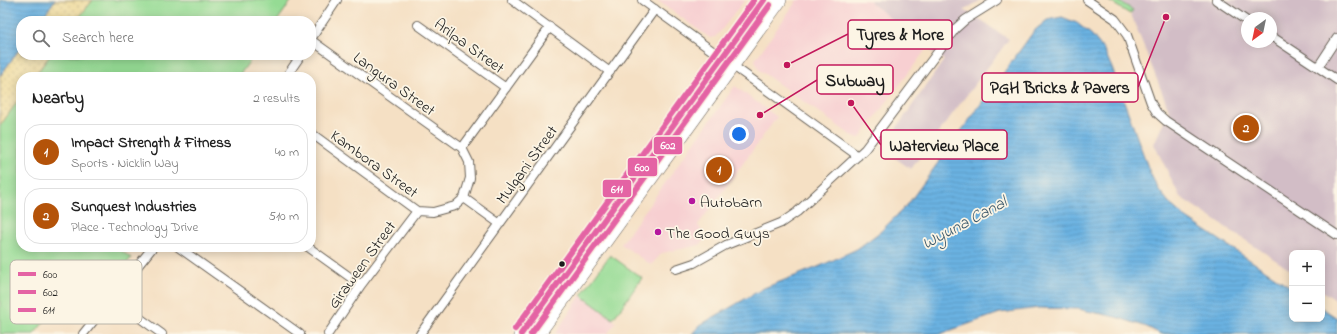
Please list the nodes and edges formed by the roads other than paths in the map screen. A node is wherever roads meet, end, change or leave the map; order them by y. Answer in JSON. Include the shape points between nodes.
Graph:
{"nodes":[{"id":1,"x":337,"y":0,"type":"edge"},
{"id":2,"x":512,"y":0,"type":"edge"},
{"id":3,"x":642,"y":0,"type":"edge"},
{"id":4,"x":764,"y":0,"type":"edge"},
{"id":5,"x":779,"y":0,"type":"edge"},
{"id":6,"x":997,"y":0,"type":"edge"},
{"id":7,"x":1087,"y":0,"type":"edge"},
{"id":8,"x":1216,"y":0,"type":"edge"},
{"id":9,"x":655,"y":9,"type":"junction"},
{"id":10,"x":1241,"y":17,"type":"edge"},
{"id":11,"x":418,"y":25,"type":"dead end"},
{"id":12,"x":550,"y":28,"type":"junction"},
{"id":13,"x":316,"y":32,"type":"edge"},
{"id":14,"x":1337,"y":38,"type":"edge"},
{"id":15,"x":1277,"y":40,"type":"edge"},
{"id":16,"x":316,"y":44,"type":"edge"},
{"id":17,"x":297,"y":60,"type":"edge"},
{"id":18,"x":727,"y":62,"type":"junction"},
{"id":19,"x":1318,"y":67,"type":"junction"},
{"id":20,"x":289,"y":72,"type":"edge"},
{"id":21,"x":610,"y":72,"type":"junction"},
{"id":22,"x":1337,"y":80,"type":"edge"},
{"id":23,"x":506,"y":88,"type":"junction"},
{"id":24,"x":316,"y":137,"type":"edge"},
{"id":25,"x":462,"y":148,"type":"junction"},
{"id":26,"x":858,"y":156,"type":"junction"},
{"id":27,"x":464,"y":198,"type":"junction"},
{"id":28,"x":417,"y":211,"type":"junction"},
{"id":29,"x":500,"y":224,"type":"junction"},
{"id":30,"x":1337,"y":235,"type":"edge"},
{"id":31,"x":149,"y":252,"type":"edge"},
{"id":32,"x":185,"y":252,"type":"edge"},
{"id":33,"x":315,"y":252,"type":"edge"},
{"id":34,"x":142,"y":261,"type":"edge"},
{"id":35,"x":676,"y":269,"type":"dead end"},
{"id":36,"x":361,"y":285,"type":"junction"},
{"id":37,"x":142,"y":320,"type":"edge"},
{"id":38,"x":91,"y":324,"type":"edge"},
{"id":39,"x":294,"y":332,"type":"edge"},
{"id":40,"x":83,"y":334,"type":"edge"},
{"id":41,"x":162,"y":334,"type":"edge"},
{"id":42,"x":328,"y":334,"type":"edge"},
{"id":43,"x":420,"y":334,"type":"edge"},
{"id":44,"x":521,"y":334,"type":"edge"},
{"id":45,"x":537,"y":334,"type":"edge"}],
"edges":[{"from":1,"to":13,"type":"street"},
{"from":2,"to":12,"type":"street"},
{"from":3,"to":9,"type":"street"},
{"from":4,"to":18,"type":"highway"},
{"from":5,"to":18,"type":"highway"},
{"from":6,"to":26,"type":"street","via":[[955,29]]},
{"from":7,"to":30,"type":"street","via":[[1115,19],[1127,34],[1151,103],[1157,113]]},
{"from":8,"to":10,"type":"street"},
{"from":9,"to":18,"type":"street"},
{"from":9,"to":21,"type":"street","name":"Mulgani Street"},
{"from":11,"to":23,"type":"street","name":"Arilpa Street"},
{"from":12,"to":21,"type":"street"},
{"from":12,"to":23,"type":"street"},
{"from":14,"to":19,"type":"street"},
{"from":15,"to":19,"type":"street"},
{"from":16,"to":25,"type":"street","name":"Langura Street"},
{"from":17,"to":20,"type":"street"},
{"from":18,"to":26,"type":"street"},
{"from":18,"to":44,"type":"highway"},
{"from":18,"to":45,"type":"highway"},
{"from":19,"to":22,"type":"street"},
{"from":21,"to":29,"type":"street","name":"Mulgani Street"},
{"from":23,"to":25,"type":"street"},
{"from":24,"to":28,"type":"street","name":"Kambora Street"},
{"from":25,"to":27,"type":"street","via":[[469,162],[470,178]]},
{"from":26,"to":35,"type":"street","via":[[797,212],[781,223]]},
{"from":27,"to":28,"type":"street","name":"Kambora Street","via":[[454,206],[433,212]]},
{"from":27,"to":29,"type":"street"},
{"from":28,"to":36,"type":"street","name":"Giraween Street"},
{"from":29,"to":43,"type":"street","name":"Mulgani Street"},
{"from":31,"to":34,"type":"street"},
{"from":32,"to":39,"type":"street"},
{"from":33,"to":36,"type":"street"},
{"from":36,"to":42,"type":"street","name":"Giraween Street"},
{"from":37,"to":41,"type":"street"},
{"from":38,"to":40,"type":"street"}]}
